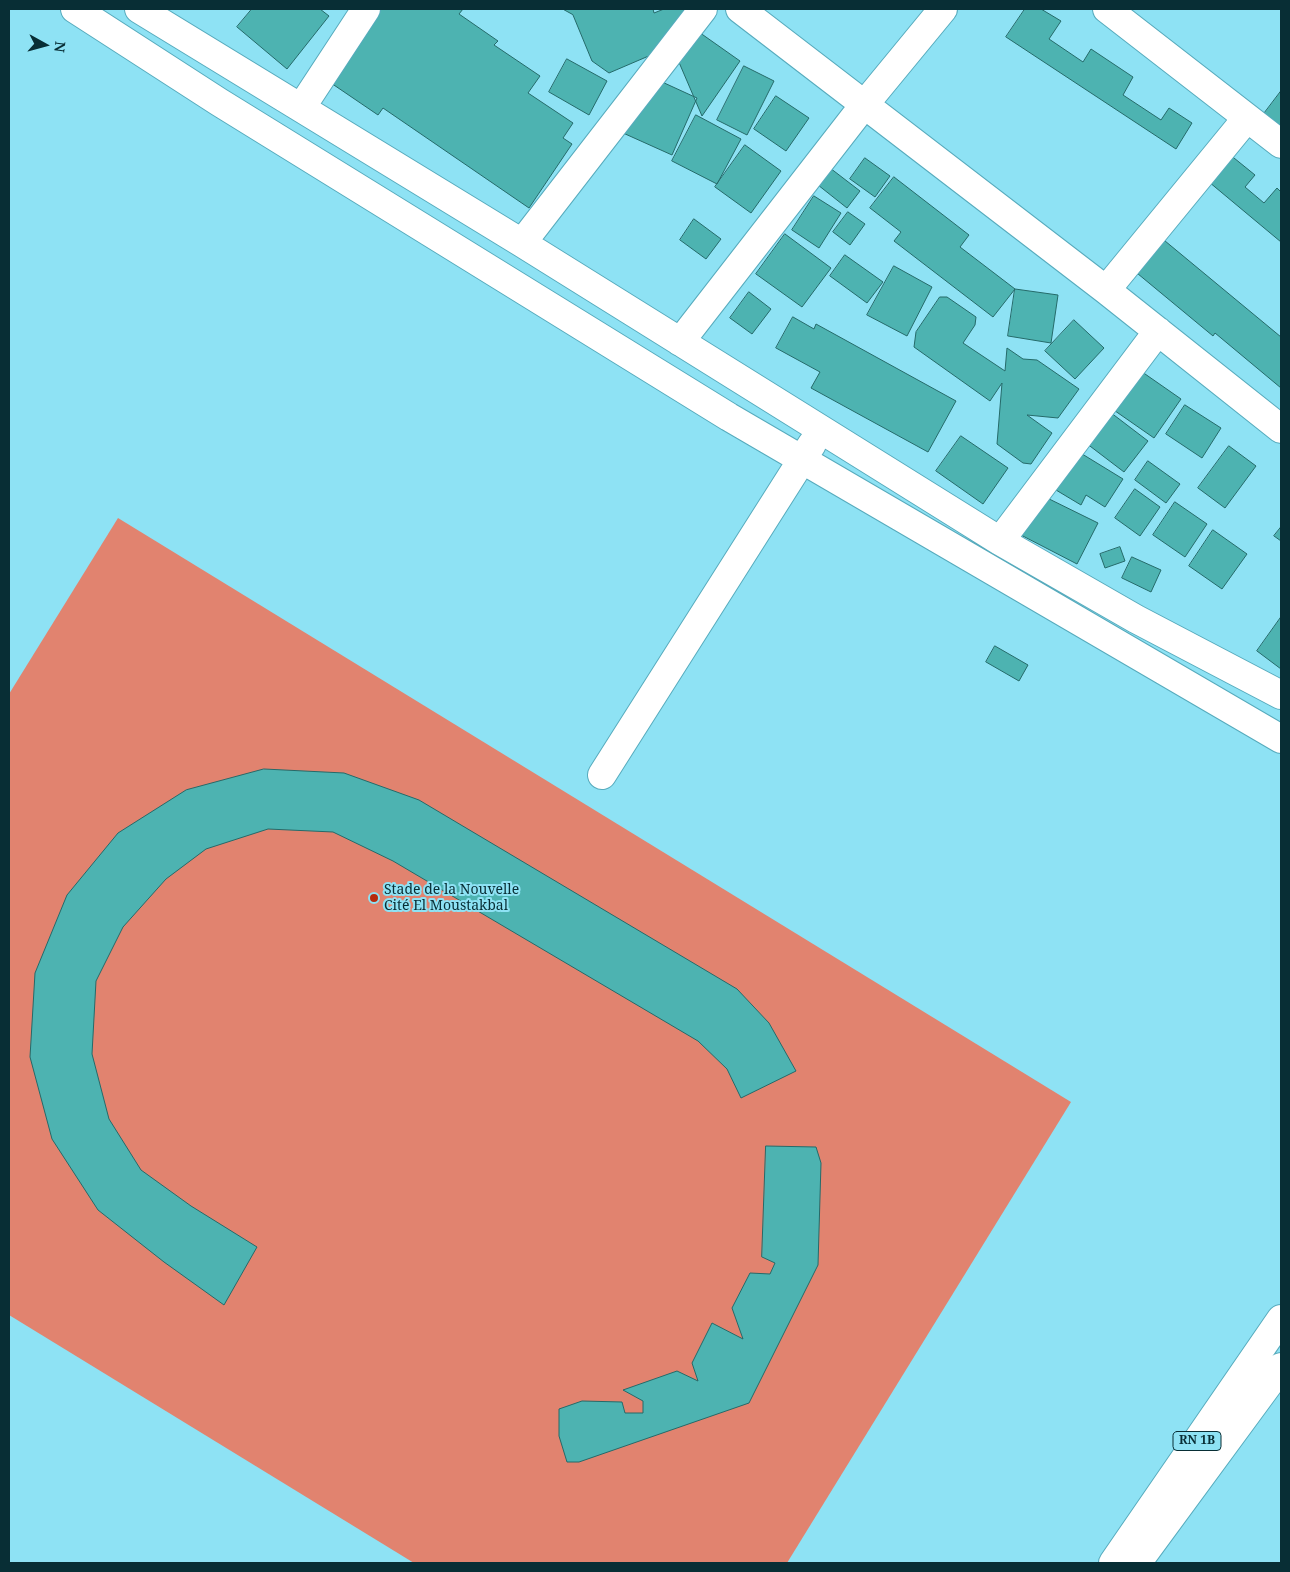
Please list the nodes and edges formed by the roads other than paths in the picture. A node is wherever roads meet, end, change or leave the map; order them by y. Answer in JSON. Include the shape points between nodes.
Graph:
{"nodes":[{"id":1,"x":75,"y":9,"type":"edge"},
{"id":2,"x":140,"y":9,"type":"edge"},
{"id":3,"x":366,"y":9,"type":"edge"},
{"id":4,"x":703,"y":9,"type":"edge"},
{"id":5,"x":740,"y":9,"type":"edge"},
{"id":6,"x":943,"y":9,"type":"edge"},
{"id":7,"x":1107,"y":9,"type":"edge"},
{"id":8,"x":864,"y":105,"type":"junction"},
{"id":9,"x":301,"y":108,"type":"junction"},
{"id":10,"x":1247,"y":118,"type":"junction"},
{"id":11,"x":1281,"y":144,"type":"edge"},
{"id":12,"x":522,"y":243,"type":"junction"},
{"id":13,"x":1106,"y":290,"type":"junction"},
{"id":14,"x":1158,"y":331,"type":"junction"},
{"id":15,"x":680,"y":342,"type":"junction"},
{"id":16,"x":1281,"y":428,"type":"edge"},
{"id":17,"x":821,"y":430,"type":"junction"},
{"id":18,"x":802,"y":460,"type":"junction"},
{"id":19,"x":1000,"y":541,"type":"junction"},
{"id":20,"x":1281,"y":695,"type":"edge"},
{"id":21,"x":1281,"y":739,"type":"edge"},
{"id":22,"x":602,"y":774,"type":"dead end"},
{"id":23,"x":1281,"y":1319,"type":"edge"},
{"id":24,"x":1281,"y":1367,"type":"edge"},
{"id":25,"x":1113,"y":1563,"type":"edge"},
{"id":26,"x":1137,"y":1563,"type":"edge"}],
"edges":[{"from":1,"to":18,"type":"street","via":[[219,102]]},
{"from":2,"to":9,"type":"street"},
{"from":3,"to":9,"type":"street"},
{"from":4,"to":12,"type":"street"},
{"from":5,"to":8,"type":"street"},
{"from":6,"to":8,"type":"street"},
{"from":7,"to":10,"type":"street"},
{"from":8,"to":13,"type":"street"},
{"from":8,"to":15,"type":"street"},
{"from":9,"to":12,"type":"street"},
{"from":10,"to":11,"type":"street"},
{"from":10,"to":13,"type":"street"},
{"from":12,"to":15,"type":"street"},
{"from":13,"to":14,"type":"street"},
{"from":14,"to":16,"type":"street"},
{"from":14,"to":19,"type":"street"},
{"from":15,"to":17,"type":"street"},
{"from":17,"to":18,"type":"street"},
{"from":17,"to":19,"type":"street"},
{"from":18,"to":21,"type":"street"},
{"from":18,"to":22,"type":"street"},
{"from":19,"to":20,"type":"street","via":[[1136,619]]},
{"from":23,"to":25,"type":"street","number":"RN 1B"},
{"from":24,"to":26,"type":"street","number":"RN 1B"}]}
